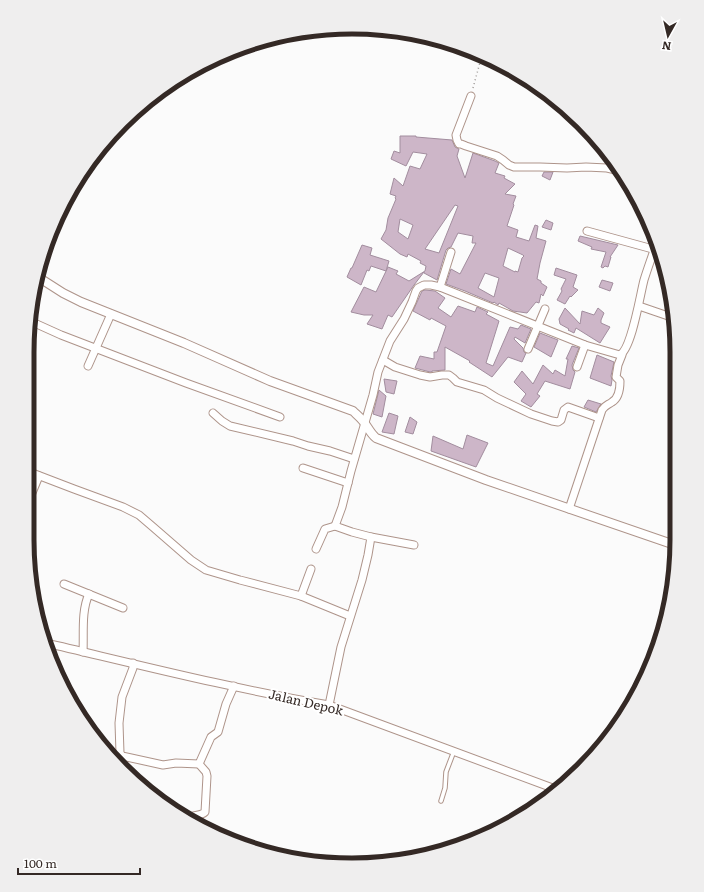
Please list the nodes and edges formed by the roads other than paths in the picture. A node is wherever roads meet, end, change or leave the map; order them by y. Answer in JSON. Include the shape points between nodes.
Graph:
{"nodes":[{"id":1,"x":471,"y":96,"type":"road end"},
{"id":2,"x":612,"y":169,"type":"edge"},
{"id":3,"x":587,"y":231,"type":"dead end"},
{"id":4,"x":652,"y":246,"type":"edge"},
{"id":5,"x":451,"y":252,"type":"dead end"},
{"id":6,"x":654,"y":254,"type":"edge"},
{"id":7,"x":43,"y":280,"type":"edge"},
{"id":8,"x":440,"y":287,"type":"junction"},
{"id":9,"x":639,"y":306,"type":"junction"},
{"id":10,"x":545,"y":310,"type":"dead end"},
{"id":11,"x":111,"y":314,"type":"junction"},
{"id":12,"x":668,"y":316,"type":"edge"},
{"id":13,"x":36,"y":324,"type":"edge"},
{"id":14,"x":537,"y":327,"type":"junction"},
{"id":15,"x":585,"y":345,"type":"junction"},
{"id":16,"x":528,"y":349,"type":"dead end"},
{"id":17,"x":95,"y":350,"type":"junction"},
{"id":18,"x":622,"y":355,"type":"junction"},
{"id":19,"x":383,"y":360,"type":"junction"},
{"id":20,"x":88,"y":366,"type":"dead end"},
{"id":21,"x":577,"y":367,"type":"dead end"},
{"id":22,"x":213,"y":413,"type":"dead end"},
{"id":23,"x":280,"y":417,"type":"dead end"},
{"id":24,"x":599,"y":418,"type":"junction"},
{"id":25,"x":364,"y":423,"type":"junction"},
{"id":26,"x":354,"y":459,"type":"junction"},
{"id":27,"x":303,"y":468,"type":"dead end"},
{"id":28,"x":34,"y":474,"type":"edge"},
{"id":29,"x":38,"y":476,"type":"junction"},
{"id":30,"x":348,"y":483,"type":"junction"},
{"id":31,"x":34,"y":487,"type":"edge"},
{"id":32,"x":569,"y":509,"type":"junction"},
{"id":33,"x":336,"y":526,"type":"junction"},
{"id":34,"x":371,"y":537,"type":"junction"},
{"id":35,"x":670,"y":543,"type":"edge"},
{"id":36,"x":414,"y":545,"type":"dead end"},
{"id":37,"x":316,"y":549,"type":"dead end"},
{"id":38,"x":311,"y":570,"type":"dead end"},
{"id":39,"x":64,"y":584,"type":"dead end"},
{"id":40,"x":89,"y":594,"type":"junction"},
{"id":41,"x":301,"y":596,"type":"junction"},
{"id":42,"x":123,"y":608,"type":"dead end"},
{"id":43,"x":350,"y":616,"type":"junction"},
{"id":44,"x":52,"y":644,"type":"edge"},
{"id":45,"x":83,"y":652,"type":"junction"},
{"id":46,"x":133,"y":663,"type":"junction"},
{"id":47,"x":234,"y":686,"type":"junction"},
{"id":48,"x":329,"y":704,"type":"junction"},
{"id":49,"x":454,"y":751,"type":"junction"},
{"id":50,"x":199,"y":764,"type":"junction"},
{"id":51,"x":551,"y":788,"type":"edge"},
{"id":52,"x":441,"y":801,"type":"dead end"},
{"id":53,"x":194,"y":816,"type":"edge"}],
"edges":[{"from":1,"to":2,"type":"street","via":[[456,135],[459,144],[497,156],[514,167]]},
{"from":3,"to":4,"type":"street"},
{"from":5,"to":8,"type":"street"},
{"from":6,"to":9,"type":"street","via":[[645,277]]},
{"from":7,"to":11,"type":"street","via":[[71,297]]},
{"from":8,"to":14,"type":"street"},
{"from":8,"to":19,"type":"street","via":[[426,285],[418,288],[404,319],[390,341]]},
{"from":9,"to":12,"type":"street"},
{"from":9,"to":18,"type":"street"},
{"from":10,"to":14,"type":"street"},
{"from":11,"to":17,"type":"street"},
{"from":11,"to":25,"type":"street","via":[[270,380],[353,411]]},
{"from":13,"to":17,"type":"street"},
{"from":14,"to":15,"type":"street"},
{"from":14,"to":16,"type":"street"},
{"from":15,"to":18,"type":"street"},
{"from":15,"to":21,"type":"street"},
{"from":17,"to":20,"type":"street"},
{"from":17,"to":23,"type":"street"},
{"from":18,"to":24,"type":"street","via":[[616,377],[620,381],[618,394],[614,401],[604,407]]},
{"from":19,"to":24,"type":"street","via":[[420,375],[449,376],[457,382],[484,390],[523,411],[552,421],[561,420],[564,410],[568,407]]},
{"from":19,"to":25,"type":"street"},
{"from":22,"to":26,"type":"street","via":[[230,426]]},
{"from":24,"to":32,"type":"street"},
{"from":25,"to":26,"type":"street"},
{"from":25,"to":32,"type":"street","via":[[376,438]]},
{"from":26,"to":30,"type":"street"},
{"from":27,"to":30,"type":"street"},
{"from":28,"to":29,"type":"street"},
{"from":29,"to":31,"type":"street"},
{"from":29,"to":41,"type":"street","via":[[124,507],[139,515],[206,570]]},
{"from":30,"to":33,"type":"street"},
{"from":32,"to":35,"type":"street"},
{"from":33,"to":34,"type":"street"},
{"from":33,"to":37,"type":"street","via":[[325,528]]},
{"from":34,"to":36,"type":"street"},
{"from":34,"to":43,"type":"street","via":[[362,580]]},
{"from":38,"to":41,"type":"street"},
{"from":39,"to":40,"type":"street"},
{"from":40,"to":42,"type":"street"},
{"from":40,"to":45,"type":"street","via":[[84,611]]},
{"from":41,"to":43,"type":"street"},
{"from":43,"to":48,"type":"street"},
{"from":44,"to":45,"type":"street","name":"Jalan Depok"},
{"from":45,"to":46,"type":"street","name":"Jalan Depok"},
{"from":46,"to":47,"type":"street","name":"Jalan Depok"},
{"from":46,"to":50,"type":"street","via":[[122,696],[120,753],[122,756],[163,765]]},
{"from":47,"to":48,"type":"street","name":"Jalan Depok"},
{"from":47,"to":50,"type":"street","via":[[218,732],[211,737]]},
{"from":48,"to":49,"type":"street","name":"Jalan Depok"},
{"from":49,"to":51,"type":"street","name":"Jalan Depok"},
{"from":49,"to":52,"type":"lane","via":[[446,772]]},
{"from":50,"to":53,"type":"street","via":[[207,774],[204,812]]}]}
